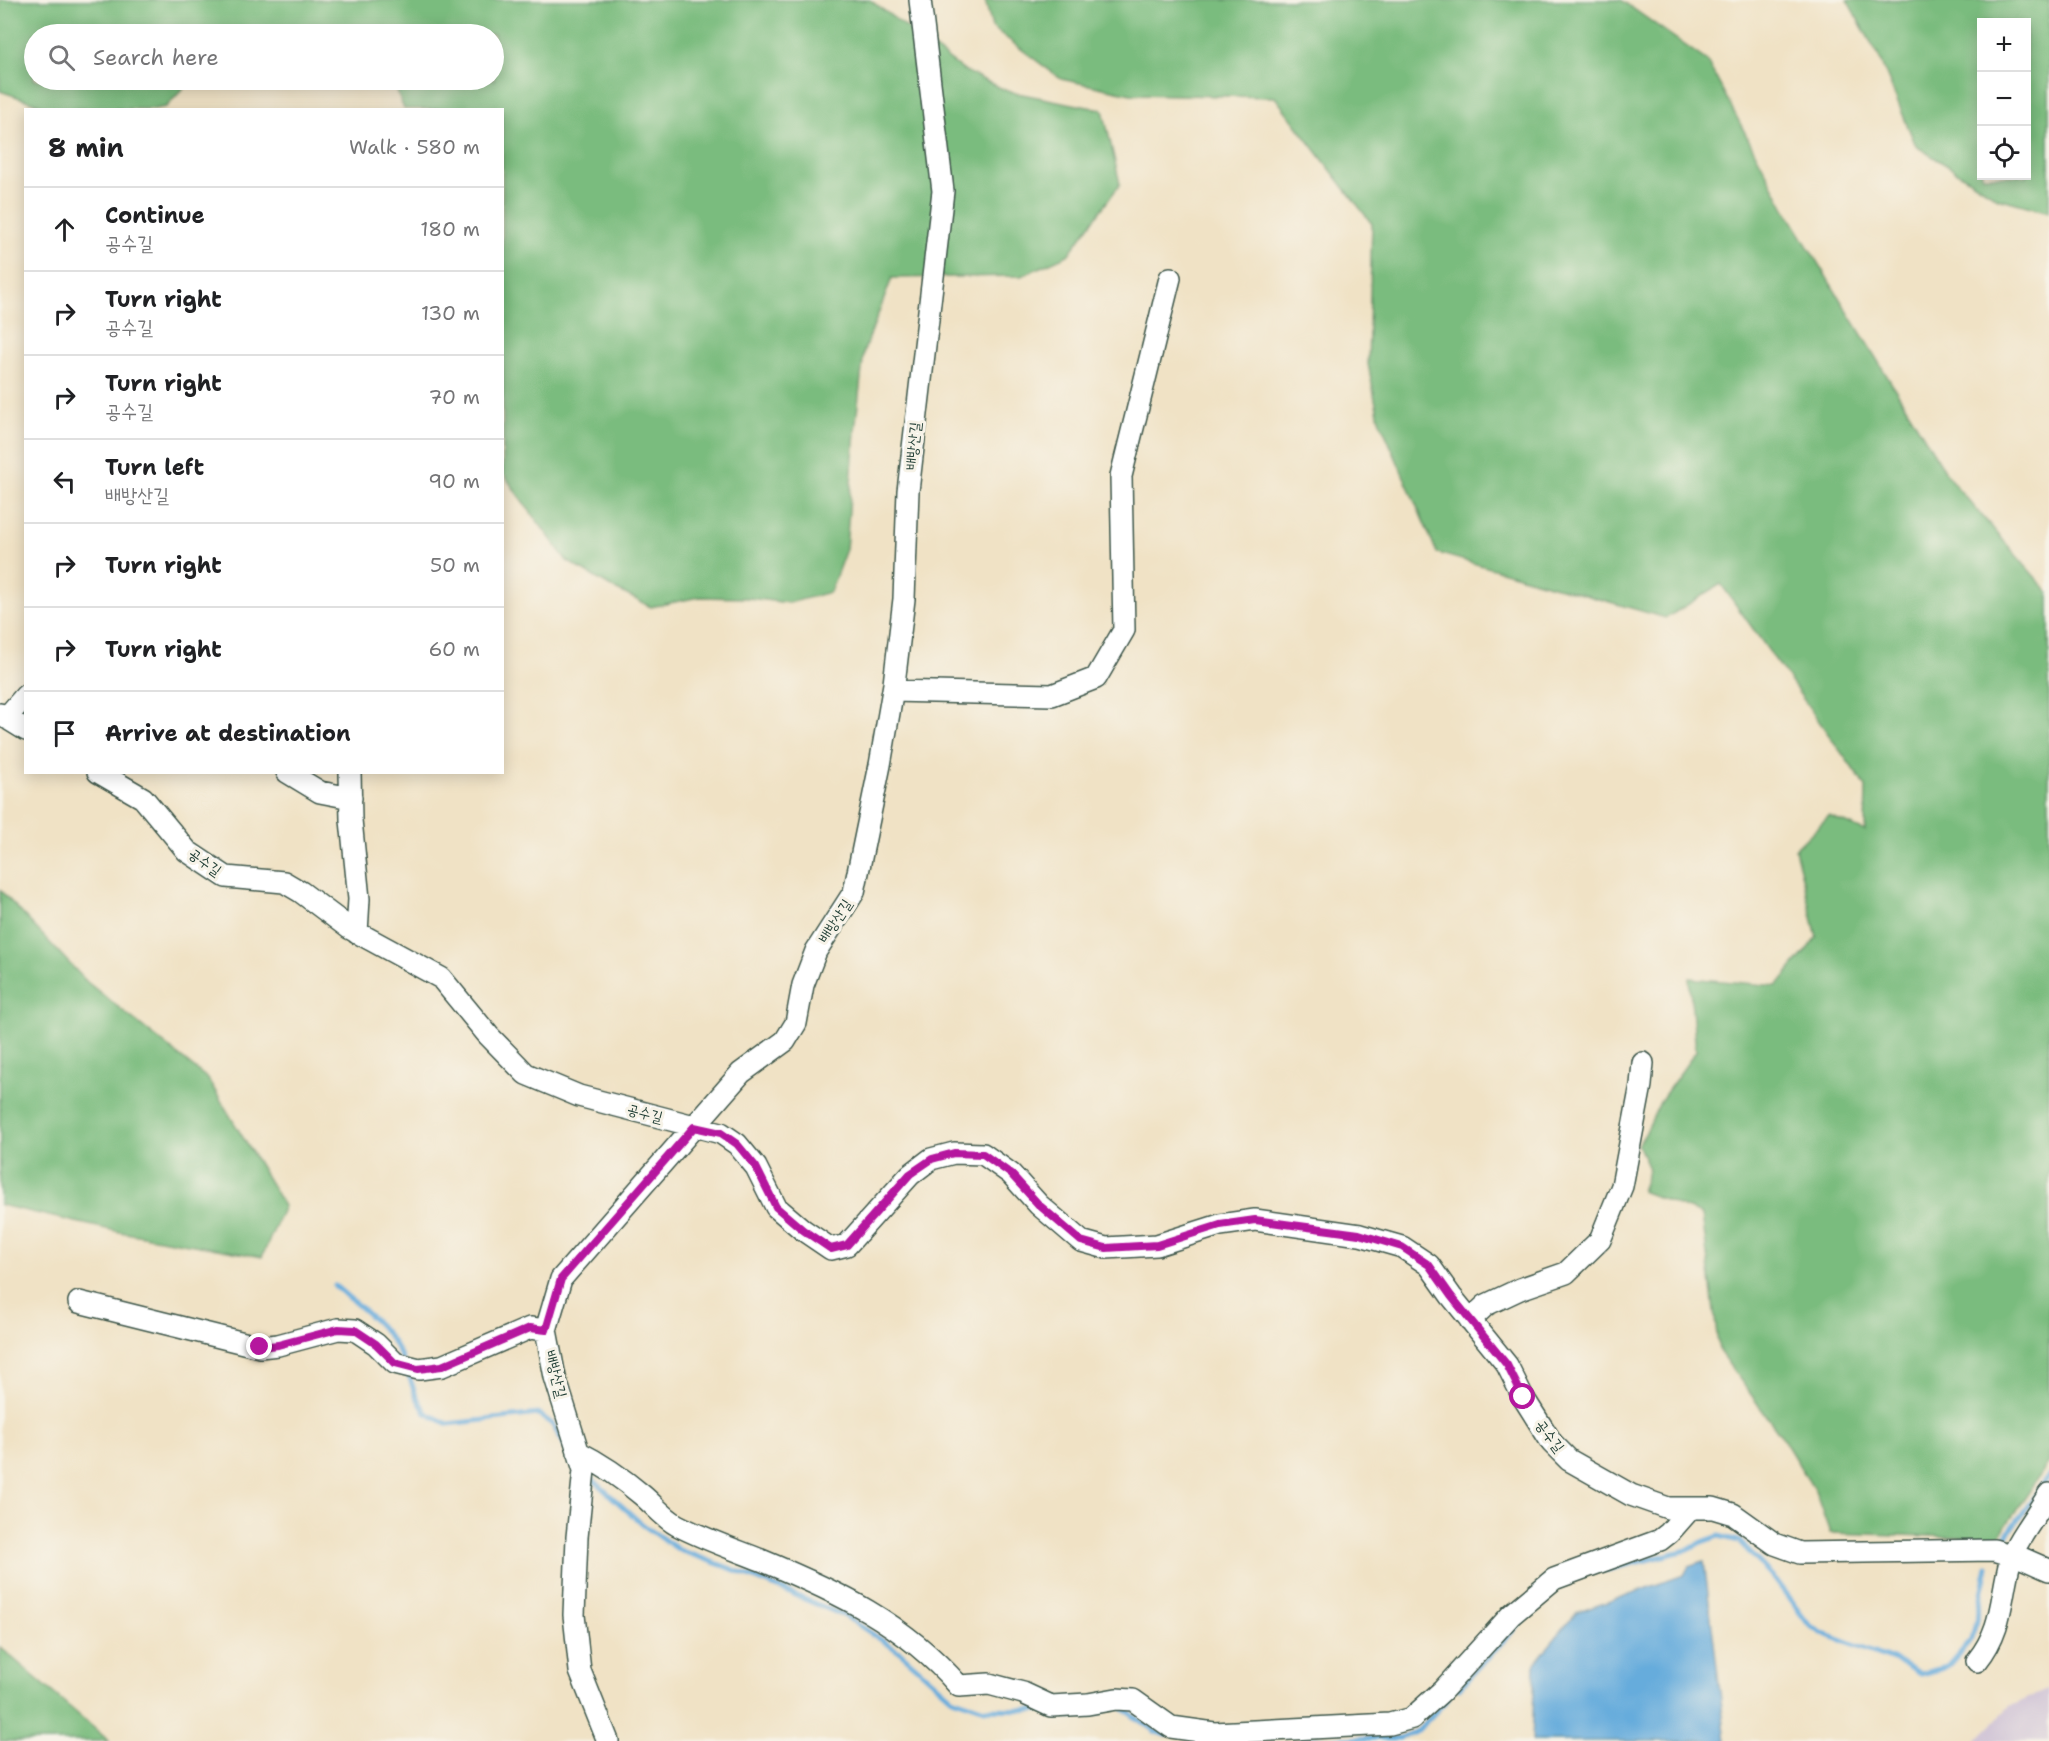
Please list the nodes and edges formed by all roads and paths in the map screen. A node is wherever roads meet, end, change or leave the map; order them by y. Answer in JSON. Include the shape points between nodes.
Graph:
{"nodes":[{"id":1,"x":920,"y":0,"type":"edge"},
{"id":2,"x":1170,"y":278,"type":"dead end"},
{"id":3,"x":893,"y":691,"type":"junction"},
{"id":4,"x":24,"y":697,"type":"edge"},
{"id":5,"x":3,"y":716,"type":"edge"},
{"id":6,"x":24,"y":729,"type":"edge"},
{"id":7,"x":101,"y":774,"type":"edge"},
{"id":8,"x":290,"y":774,"type":"edge"},
{"id":9,"x":350,"y":774,"type":"edge"},
{"id":10,"x":351,"y":798,"type":"junction"},
{"id":11,"x":357,"y":933,"type":"junction"},
{"id":12,"x":1643,"y":1063,"type":"dead end"},
{"id":13,"x":694,"y":1127,"type":"junction"},
{"id":14,"x":79,"y":1302,"type":"dead end"},
{"id":15,"x":1470,"y":1320,"type":"junction"},
{"id":16,"x":546,"y":1330,"type":"junction"},
{"id":17,"x":578,"y":1452,"type":"junction"},
{"id":18,"x":2049,"y":1494,"type":"edge"},
{"id":19,"x":1691,"y":1508,"type":"junction"},
{"id":20,"x":2011,"y":1556,"type":"junction"},
{"id":21,"x":2049,"y":1570,"type":"edge"},
{"id":22,"x":1977,"y":1661,"type":"dead end"},
{"id":23,"x":608,"y":1741,"type":"edge"}],
"edges":[{"from":1,"to":3,"type":"street","name":"배방산길","via":[[943,191],[908,491],[904,599]]},
{"from":2,"to":3,"type":"street","via":[[1121,476],[1124,630],[1096,678],[1052,694]]},
{"from":3,"to":13,"type":"street","name":"배방산길","via":[[854,892],[816,951],[803,985],[796,1023],[784,1041],[741,1073]]},
{"from":4,"to":5,"type":"street"},
{"from":5,"to":6,"type":"street"},
{"from":7,"to":11,"type":"street","name":"공수길","via":[[143,798],[187,851],[226,878],[284,882]]},
{"from":8,"to":10,"type":"street","via":[[321,792]]},
{"from":9,"to":10,"type":"street"},
{"from":10,"to":11,"type":"street","via":[[359,900]]},
{"from":11,"to":13,"type":"street","name":"공수길","via":[[441,978],[526,1074],[579,1096]]},
{"from":12,"to":15,"type":"street","via":[[1622,1185],[1600,1240],[1566,1273],[1486,1305]]},
{"from":13,"to":15,"type":"street","name":"공수길","via":[[721,1133],[737,1144],[756,1167],[776,1207],[831,1249],[847,1245],[910,1174],[932,1159],[954,1153],[983,1154],[1011,1174],[1039,1205],[1081,1241],[1106,1248],[1157,1245],[1220,1225],[1255,1220],[1359,1234],[1402,1247],[1429,1265]]},
{"from":13,"to":16,"type":"street","name":"배방산길","via":[[561,1279]]},
{"from":14,"to":16,"type":"street","via":[[260,1347],[338,1329],[355,1330],[395,1363],[418,1369],[442,1366],[530,1328]]},
{"from":15,"to":19,"type":"street","name":"공수길","via":[[1507,1365],[1552,1443],[1569,1461],[1631,1495],[1668,1508]]},
{"from":16,"to":17,"type":"street","name":"배방산길","via":[[555,1377]]},
{"from":17,"to":19,"type":"street","via":[[640,1494],[674,1523],[858,1604],[936,1660],[959,1686],[989,1684],[1052,1706],[1133,1700],[1171,1727],[1214,1733],[1390,1724],[1412,1718],[1511,1615],[1554,1579],[1660,1540]]},
{"from":17,"to":23,"type":"street","name":"배방산길","via":[[584,1470],[574,1616],[580,1671]]},
{"from":18,"to":20,"type":"street"},
{"from":19,"to":20,"type":"street","name":"공수길","via":[[1713,1508],[1733,1514],[1775,1544],[1800,1553],[1994,1550]]},
{"from":20,"to":21,"type":"street","name":"공수길"},
{"from":20,"to":22,"type":"street","via":[[2000,1615],[1988,1647]]}]}
